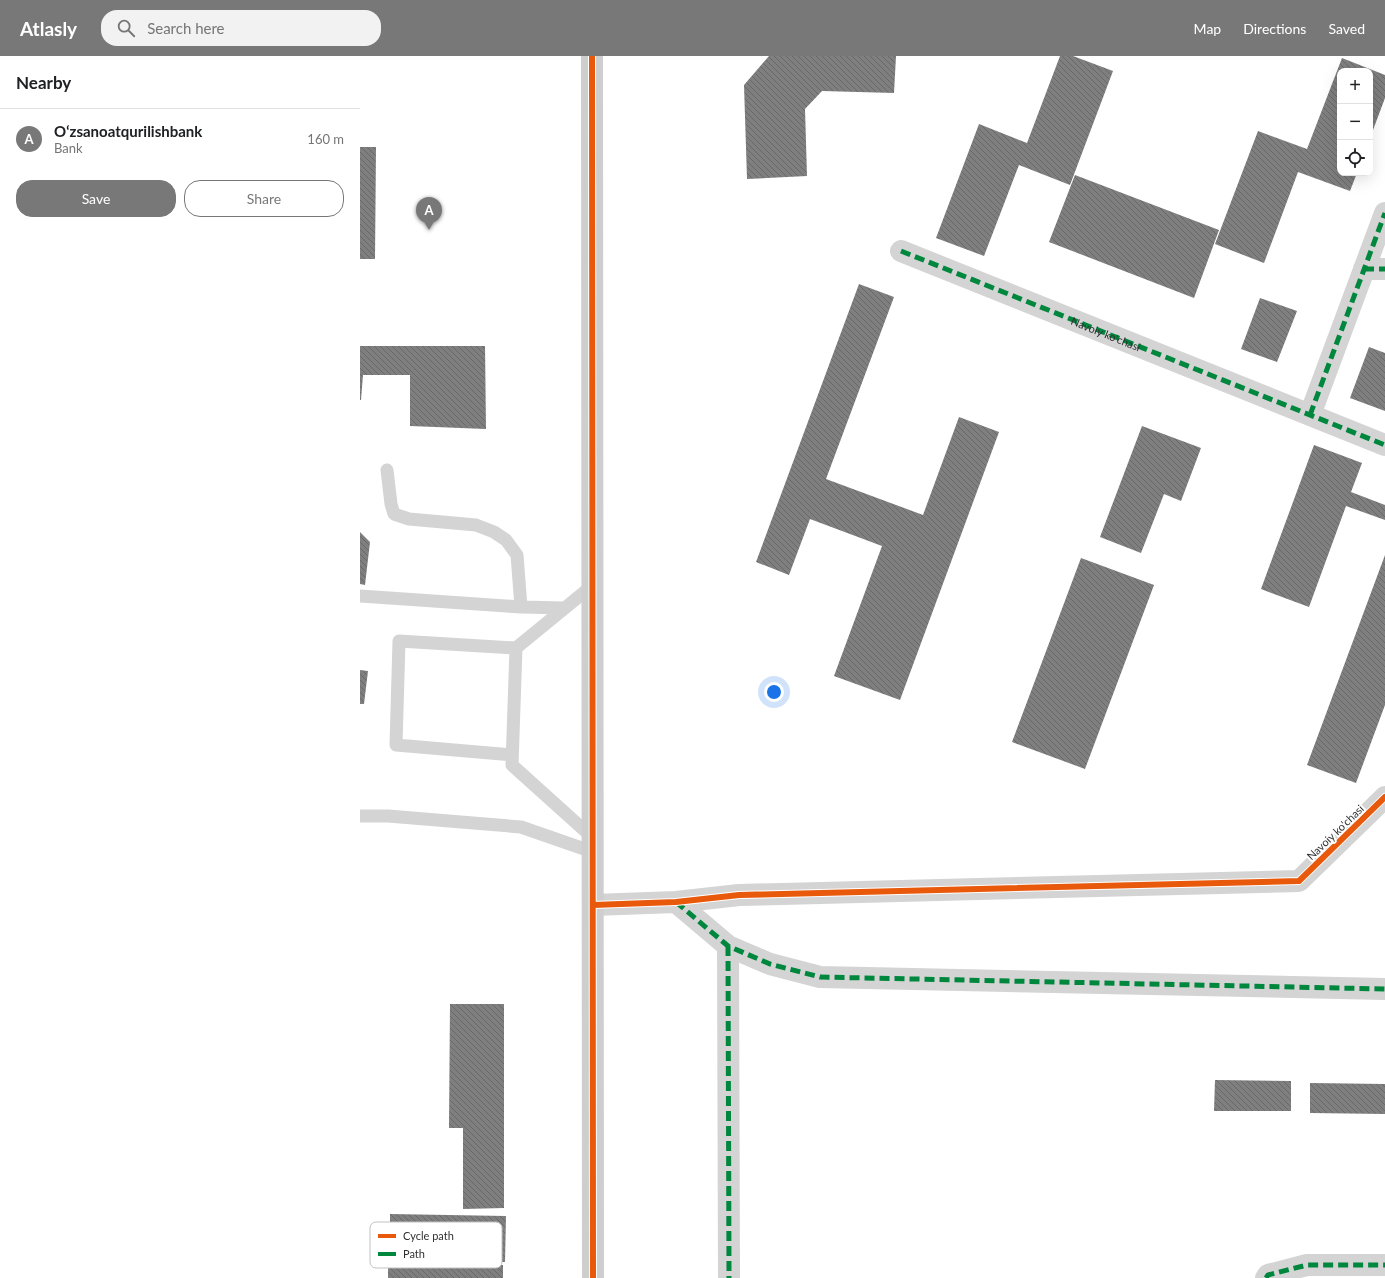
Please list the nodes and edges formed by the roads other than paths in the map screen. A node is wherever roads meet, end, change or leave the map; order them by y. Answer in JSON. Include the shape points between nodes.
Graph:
{"nodes":[{"id":1,"x":592,"y":56,"type":"edge"},
{"id":2,"x":1385,"y":213,"type":"edge"},
{"id":3,"x":901,"y":251,"type":"dead end"},
{"id":4,"x":1375,"y":269,"type":"edge"},
{"id":5,"x":1310,"y":415,"type":"junction"},
{"id":6,"x":1385,"y":445,"type":"edge"},
{"id":7,"x":387,"y":470,"type":"dead end"},
{"id":8,"x":593,"y":585,"type":"junction"},
{"id":9,"x":360,"y":596,"type":"edge"},
{"id":10,"x":521,"y":607,"type":"junction"},
{"id":11,"x":564,"y":608,"type":"junction"},
{"id":12,"x":516,"y":648,"type":"junction"},
{"id":13,"x":512,"y":755,"type":"junction"},
{"id":14,"x":1385,"y":797,"type":"edge"},
{"id":15,"x":360,"y":816,"type":"edge"},
{"id":16,"x":593,"y":845,"type":"junction"},
{"id":17,"x":676,"y":902,"type":"junction"},
{"id":18,"x":593,"y":905,"type":"junction"},
{"id":19,"x":728,"y":946,"type":"junction"},
{"id":20,"x":1385,"y":989,"type":"edge"},
{"id":21,"x":1385,"y":1265,"type":"edge"},
{"id":22,"x":592,"y":1278,"type":"edge"},
{"id":23,"x":729,"y":1278,"type":"edge"},
{"id":24,"x":1266,"y":1278,"type":"edge"}],
"edges":[{"from":1,"to":8,"type":"street"},
{"from":2,"to":4,"type":"street"},
{"from":3,"to":5,"type":"street","name":"Navoiy ko'chasi"},
{"from":4,"to":5,"type":"street"},
{"from":5,"to":6,"type":"street","name":"Navoiy ko'chasi"},
{"from":7,"to":10,"type":"lane","via":[[394,514],[409,519],[476,525],[506,540],[517,555]]},
{"from":8,"to":11,"type":"lane"},
{"from":8,"to":16,"type":"street"},
{"from":9,"to":10,"type":"lane"},
{"from":10,"to":11,"type":"lane"},
{"from":11,"to":12,"type":"lane"},
{"from":12,"to":13,"type":"lane"},
{"from":12,"to":13,"type":"lane","via":[[400,641],[396,745]]},
{"from":13,"to":16,"type":"lane","via":[[512,764]]},
{"from":14,"to":17,"type":"street","name":"Navoiy ko'chasi","via":[[1299,881],[739,895]]},
{"from":15,"to":16,"type":"lane","via":[[521,827]]},
{"from":16,"to":18,"type":"street"},
{"from":17,"to":18,"type":"street"},
{"from":17,"to":19,"type":"street"},
{"from":18,"to":22,"type":"street"},
{"from":19,"to":20,"type":"street","via":[[770,964],[820,977]]},
{"from":19,"to":23,"type":"street"},
{"from":21,"to":24,"type":"street","via":[[1307,1265],[1268,1275]]}]}
